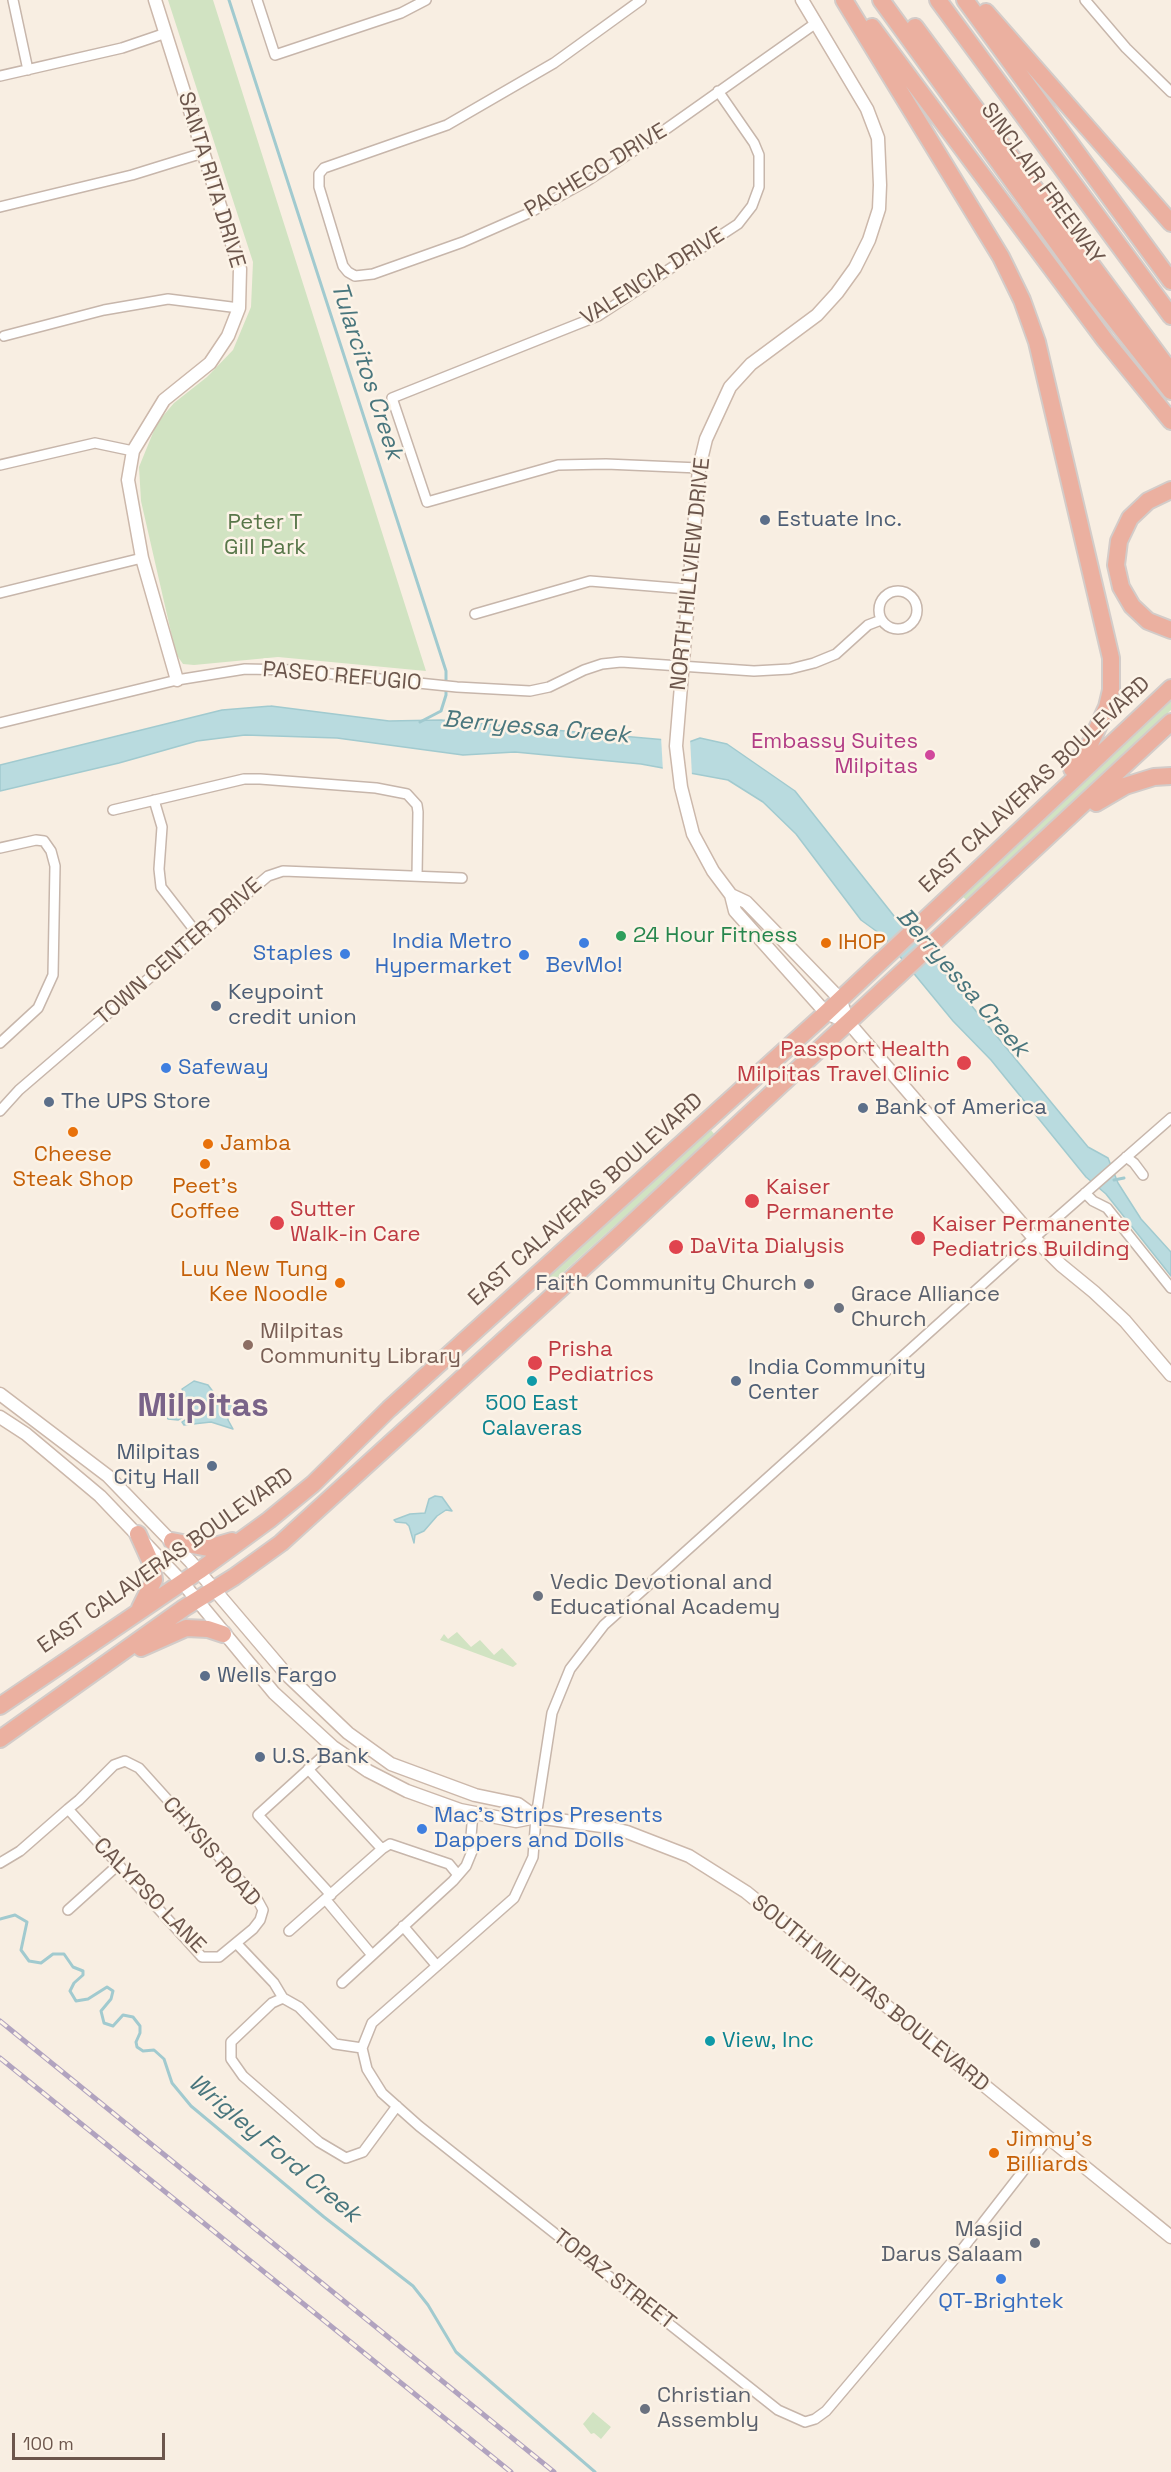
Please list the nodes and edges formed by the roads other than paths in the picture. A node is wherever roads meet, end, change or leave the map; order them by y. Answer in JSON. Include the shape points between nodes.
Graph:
{"nodes":[{"id":1,"x":13,"y":0,"type":"edge"},
{"id":2,"x":155,"y":0,"type":"edge"},
{"id":3,"x":257,"y":0,"type":"edge"},
{"id":4,"x":426,"y":0,"type":"edge"},
{"id":5,"x":641,"y":0,"type":"edge"},
{"id":6,"x":802,"y":0,"type":"edge"},
{"id":7,"x":844,"y":0,"type":"edge"},
{"id":8,"x":852,"y":0,"type":"edge"},
{"id":9,"x":881,"y":0,"type":"edge"},
{"id":10,"x":894,"y":0,"type":"edge"},
{"id":11,"x":938,"y":0,"type":"edge"},
{"id":12,"x":965,"y":0,"type":"edge"},
{"id":13,"x":975,"y":0,"type":"edge"},
{"id":14,"x":1085,"y":0,"type":"edge"},
{"id":15,"x":816,"y":23,"type":"junction"},
{"id":16,"x":166,"y":33,"type":"junction"},
{"id":17,"x":28,"y":70,"type":"junction"},
{"id":18,"x":0,"y":76,"type":"edge"},
{"id":19,"x":718,"y":91,"type":"junction"},
{"id":20,"x":1171,"y":92,"type":"edge"},
{"id":21,"x":203,"y":153,"type":"junction"},
{"id":22,"x":0,"y":207,"type":"edge"},
{"id":23,"x":1171,"y":223,"type":"edge"},
{"id":24,"x":1171,"y":280,"type":"edge"},
{"id":25,"x":239,"y":308,"type":"junction"},
{"id":26,"x":1171,"y":316,"type":"edge"},
{"id":27,"x":4,"y":336,"type":"dead end"},
{"id":28,"x":1171,"y":372,"type":"edge"},
{"id":29,"x":1171,"y":391,"type":"edge"},
{"id":30,"x":1171,"y":421,"type":"edge"},
{"id":31,"x":134,"y":452,"type":"junction"},
{"id":32,"x":0,"y":465,"type":"edge"},
{"id":33,"x":699,"y":468,"type":"junction"},
{"id":34,"x":1171,"y":490,"type":"edge"},
{"id":35,"x":142,"y":558,"type":"junction"},
{"id":36,"x":687,"y":589,"type":"junction"},
{"id":37,"x":0,"y":593,"type":"edge"},
{"id":38,"x":475,"y":614,"type":"dead end"},
{"id":39,"x":881,"y":620,"type":"junction"},
{"id":40,"x":1171,"y":630,"type":"edge"},
{"id":41,"x":683,"y":668,"type":"junction"},
{"id":42,"x":177,"y":680,"type":"junction"},
{"id":43,"x":1171,"y":688,"type":"edge"},
{"id":44,"x":1171,"y":722,"type":"edge"},
{"id":45,"x":0,"y":723,"type":"edge"},
{"id":46,"x":1171,"y":776,"type":"edge"},
{"id":47,"x":154,"y":800,"type":"junction"},
{"id":48,"x":113,"y":810,"type":"dead end"},
{"id":49,"x":1037,"y":812,"type":"junction"},
{"id":50,"x":1069,"y":818,"type":"junction"},
{"id":51,"x":0,"y":848,"type":"edge"},
{"id":52,"x":417,"y":876,"type":"junction"},
{"id":53,"x":462,"y":878,"type":"dead end"},
{"id":54,"x":731,"y":896,"type":"junction"},
{"id":55,"x":199,"y":936,"type":"junction"},
{"id":56,"x":840,"y":999,"type":"junction"},
{"id":57,"x":826,"y":1013,"type":"junction"},
{"id":58,"x":849,"y":1023,"type":"junction"},
{"id":59,"x":0,"y":1043,"type":"edge"},
{"id":60,"x":0,"y":1111,"type":"edge"},
{"id":61,"x":1171,"y":1118,"type":"edge"},
{"id":62,"x":1124,"y":1159,"type":"junction"},
{"id":63,"x":1143,"y":1175,"type":"dead end"},
{"id":64,"x":1087,"y":1192,"type":"junction"},
{"id":65,"x":1034,"y":1238,"type":"junction"},
{"id":66,"x":1171,"y":1287,"type":"edge"},
{"id":67,"x":1171,"y":1375,"type":"edge"},
{"id":68,"x":0,"y":1394,"type":"edge"},
{"id":69,"x":0,"y":1417,"type":"edge"},
{"id":70,"x":269,"y":1520,"type":"junction"},
{"id":71,"x":138,"y":1534,"type":"junction"},
{"id":72,"x":172,"y":1541,"type":"junction"},
{"id":73,"x":198,"y":1571,"type":"junction"},
{"id":74,"x":182,"y":1582,"type":"junction"},
{"id":75,"x":214,"y":1589,"type":"junction"},
{"id":76,"x":196,"y":1600,"type":"junction"},
{"id":77,"x":138,"y":1611,"type":"junction"},
{"id":78,"x":223,"y":1634,"type":"junction"},
{"id":79,"x":105,"y":1664,"type":"junction"},
{"id":80,"x":0,"y":1706,"type":"edge"},
{"id":81,"x":0,"y":1739,"type":"edge"},
{"id":82,"x":333,"y":1748,"type":"junction"},
{"id":83,"x":308,"y":1769,"type":"junction"},
{"id":84,"x":68,"y":1809,"type":"junction"},
{"id":85,"x":473,"y":1813,"type":"junction"},
{"id":86,"x":536,"y":1817,"type":"junction"},
{"id":87,"x":382,"y":1849,"type":"junction"},
{"id":88,"x":0,"y":1863,"type":"edge"},
{"id":89,"x":118,"y":1865,"type":"junction"},
{"id":90,"x":458,"y":1875,"type":"junction"},
{"id":91,"x":328,"y":1898,"type":"junction"},
{"id":92,"x":68,"y":1910,"type":"dead end"},
{"id":93,"x":403,"y":1926,"type":"junction"},
{"id":94,"x":289,"y":1931,"type":"dead end"},
{"id":95,"x":237,"y":1944,"type":"junction"},
{"id":96,"x":372,"y":1955,"type":"junction"},
{"id":97,"x":437,"y":1966,"type":"junction"},
{"id":98,"x":342,"y":1983,"type":"dead end"},
{"id":99,"x":283,"y":1998,"type":"junction"},
{"id":100,"x":362,"y":2048,"type":"junction"},
{"id":101,"x":397,"y":2106,"type":"junction"},
{"id":102,"x":1048,"y":2139,"type":"junction"},
{"id":103,"x":1171,"y":2237,"type":"edge"}],
"edges":[{"from":1,"to":17,"type":"street"},
{"from":2,"to":16,"type":"street","name":"SANTA RITA DRIVE"},
{"from":3,"to":4,"type":"street","via":[[275,55],[401,13]]},
{"from":5,"to":19,"type":"street","name":"PACHECO DRIVE","via":[[554,63],[447,125],[324,168],[319,174],[319,188],[343,266],[355,276],[373,274],[529,213],[587,181]]},
{"from":6,"to":15,"type":"street","name":"NORTH HILLVIEW DRIVE"},
{"from":7,"to":49,"type":"highway","via":[[1001,257],[1030,321],[1043,365],[1108,641],[1112,675],[1107,707],[1091,742]]},
{"from":8,"to":30,"type":"highway","via":[[1105,340]]},
{"from":9,"to":29,"type":"highway","name":"SINCLAIR FREEWAY","via":[[1093,292]]},
{"from":10,"to":28,"type":"highway"},
{"from":11,"to":26,"type":"highway","name":"SINCLAIR FREEWAY"},
{"from":12,"to":24,"type":"highway"},
{"from":13,"to":23,"type":"highway"},
{"from":14,"to":20,"type":"street"},
{"from":15,"to":19,"type":"street","name":"PACHECO DRIVE"},
{"from":15,"to":33,"type":"street","name":"NORTH HILLVIEW DRIVE","via":[[867,109],[878,138],[879,209],[869,240],[837,294],[817,315],[751,364],[730,387],[706,439]]},
{"from":16,"to":17,"type":"street","via":[[122,48]]},
{"from":16,"to":21,"type":"street","name":"SANTA RITA DRIVE"},
{"from":17,"to":18,"type":"street"},
{"from":19,"to":33,"type":"street","name":"VALENCIA DRIVE","via":[[759,155],[759,187],[752,206],[738,224],[598,316],[392,398],[427,502],[558,465]]},
{"from":21,"to":22,"type":"street","via":[[132,175]]},
{"from":21,"to":25,"type":"street","name":"SANTA RITA DRIVE","via":[[240,268]]},
{"from":25,"to":27,"type":"street","via":[[168,299],[104,310]]},
{"from":25,"to":31,"type":"street","name":"SANTA RITA DRIVE","via":[[228,336],[210,363],[164,400]]},
{"from":31,"to":32,"type":"street","via":[[95,443]]},
{"from":31,"to":35,"type":"street","name":"SANTA RITA DRIVE","via":[[129,480]]},
{"from":33,"to":36,"type":"street","name":"NORTH HILLVIEW DRIVE"},
{"from":34,"to":40,"type":"highway","via":[[1148,501],[1130,518],[1119,541],[1116,565],[1121,587],[1132,606],[1148,621]]},
{"from":35,"to":37,"type":"street"},
{"from":35,"to":42,"type":"street","name":"SANTA RITA DRIVE"},
{"from":36,"to":38,"type":"street","via":[[590,581]]},
{"from":36,"to":41,"type":"street","name":"NORTH HILLVIEW DRIVE"},
{"from":39,"to":39,"type":"street","via":[[891,628],[904,628],[917,614],[915,602],[907,593],[889,593],[878,608]]},
{"from":39,"to":41,"type":"street","name":"PASEO REFUGIO","via":[[866,627],[836,654],[790,669]]},
{"from":41,"to":42,"type":"street","name":"PASEO REFUGIO","via":[[602,664],[530,691],[292,670],[245,669]]},
{"from":41,"to":54,"type":"street","name":"NORTH HILLVIEW DRIVE","via":[[676,725],[681,787],[693,834]]},
{"from":42,"to":45,"type":"street","name":"PASEO REFUGIO"},
{"from":43,"to":49,"type":"highway","name":"EAST CALAVERAS BOULEVARD"},
{"from":44,"to":50,"type":"highway","name":"EAST CALAVERAS BOULEVARD"},
{"from":46,"to":50,"type":"highway","via":[[1125,786]]},
{"from":47,"to":48,"type":"street"},
{"from":47,"to":52,"type":"street","via":[[260,778],[407,794],[418,812]]},
{"from":47,"to":55,"type":"street","via":[[162,827],[161,887]]},
{"from":49,"to":56,"type":"highway","name":"EAST CALAVERAS BOULEVARD"},
{"from":50,"to":58,"type":"highway","name":"EAST CALAVERAS BOULEVARD"},
{"from":51,"to":59,"type":"street","via":[[44,841],[56,866],[52,975],[38,1008]]},
{"from":52,"to":53,"type":"street","name":"TOWN CENTER DRIVE"},
{"from":52,"to":55,"type":"street","name":"TOWN CENTER DRIVE","via":[[284,871],[268,876]]},
{"from":54,"to":56,"type":"street","name":"NORTH HILLVIEW DRIVE","via":[[746,902]]},
{"from":54,"to":57,"type":"street","name":"NORTH HILLVIEW DRIVE","via":[[735,911]]},
{"from":55,"to":60,"type":"street","name":"TOWN CENTER DRIVE","via":[[19,1090]]},
{"from":56,"to":57,"type":"highway","name":"EAST CALAVERAS BOULEVARD"},
{"from":56,"to":58,"type":"street","name":"NORTH HILLVIEW DRIVE"},
{"from":57,"to":58,"type":"street","name":"NORTH HILLVIEW DRIVE"},
{"from":57,"to":70,"type":"highway","name":"EAST CALAVERAS BOULEVARD"},
{"from":58,"to":65,"type":"street"},
{"from":58,"to":75,"type":"highway","name":"EAST CALAVERAS BOULEVARD","via":[[281,1543]]},
{"from":61,"to":62,"type":"street"},
{"from":62,"to":63,"type":"street","via":[[1134,1163]]},
{"from":62,"to":64,"type":"street"},
{"from":64,"to":65,"type":"street"},
{"from":64,"to":66,"type":"street","via":[[1093,1202],[1107,1208]]},
{"from":65,"to":67,"type":"street","via":[[1125,1321]]},
{"from":65,"to":86,"type":"street","via":[[604,1625],[570,1669],[552,1713]]},
{"from":68,"to":72,"type":"street","name":"SOUTH MILPITAS BOULEVARD","via":[[108,1476]]},
{"from":69,"to":71,"type":"street","name":"SOUTH MILPITAS BOULEVARD","via":[[100,1496]]},
{"from":70,"to":72,"type":"highway","via":[[226,1544],[204,1547]]},
{"from":70,"to":73,"type":"highway","name":"EAST CALAVERAS BOULEVARD"},
{"from":71,"to":74,"type":"street","name":"SOUTH MILPITAS BOULEVARD"},
{"from":71,"to":77,"type":"highway","via":[[152,1565],[154,1580]]},
{"from":72,"to":73,"type":"street","name":"SOUTH MILPITAS BOULEVARD"},
{"from":73,"to":74,"type":"highway","name":"EAST CALAVERAS BOULEVARD"},
{"from":73,"to":75,"type":"street","name":"SOUTH MILPITAS BOULEVARD"},
{"from":74,"to":76,"type":"street","name":"SOUTH MILPITAS BOULEVARD"},
{"from":74,"to":77,"type":"highway","name":"EAST CALAVERAS BOULEVARD"},
{"from":75,"to":76,"type":"highway","name":"EAST CALAVERAS BOULEVARD"},
{"from":75,"to":86,"type":"street","name":"SOUTH MILPITAS BOULEVARD","via":[[287,1675],[357,1740],[391,1764],[475,1795],[518,1804]]},
{"from":76,"to":78,"type":"street","name":"SOUTH MILPITAS BOULEVARD"},
{"from":76,"to":79,"type":"highway","name":"EAST CALAVERAS BOULEVARD"},
{"from":77,"to":80,"type":"highway","name":"EAST CALAVERAS BOULEVARD"},
{"from":78,"to":79,"type":"highway","via":[[186,1628]]},
{"from":78,"to":82,"type":"street","name":"SOUTH MILPITAS BOULEVARD","via":[[274,1693]]},
{"from":79,"to":81,"type":"highway","name":"EAST CALAVERAS BOULEVARD"},
{"from":82,"to":83,"type":"street"},
{"from":82,"to":85,"type":"street","name":"SOUTH MILPITAS BOULEVARD","via":[[406,1791]]},
{"from":83,"to":87,"type":"street"},
{"from":83,"to":91,"type":"street","via":[[258,1815]]},
{"from":84,"to":88,"type":"street","name":"CHYSIS ROAD","via":[[20,1851]]},
{"from":84,"to":89,"type":"street","name":"CALYPSO LANE"},
{"from":84,"to":95,"type":"street","name":"CHYSIS ROAD","via":[[114,1765],[125,1761],[139,1768],[257,1899],[263,1910],[260,1920]]},
{"from":85,"to":86,"type":"street","name":"SOUTH MILPITAS BOULEVARD","via":[[516,1821]]},
{"from":85,"to":90,"type":"street","via":[[472,1849]]},
{"from":86,"to":97,"type":"street","via":[[533,1857],[514,1898]]},
{"from":86,"to":102,"type":"street","name":"SOUTH MILPITAS BOULEVARD","via":[[627,1832],[689,1856],[746,1892]]},
{"from":87,"to":90,"type":"street","via":[[390,1844],[449,1864]]},
{"from":87,"to":91,"type":"street"},
{"from":89,"to":92,"type":"street"},
{"from":89,"to":95,"type":"street","name":"CALYPSO LANE","via":[[202,1957],[219,1956]]},
{"from":90,"to":93,"type":"street"},
{"from":91,"to":94,"type":"street"},
{"from":91,"to":96,"type":"street"},
{"from":93,"to":96,"type":"street"},
{"from":93,"to":97,"type":"street"},
{"from":95,"to":99,"type":"street","name":"CHYSIS ROAD"},
{"from":96,"to":98,"type":"street"},
{"from":97,"to":100,"type":"street","via":[[372,2023]]},
{"from":99,"to":100,"type":"street","name":"CHYSIS ROAD","via":[[299,2007],[335,2044]]},
{"from":99,"to":101,"type":"street","via":[[272,2003],[231,2042],[231,2059],[243,2076],[319,2142],[346,2158],[363,2152]]},
{"from":100,"to":101,"type":"street","name":"TOPAZ STREET","via":[[367,2069],[382,2093]]},
{"from":101,"to":102,"type":"street","name":"TOPAZ STREET","via":[[778,2410],[805,2422],[826,2411],[957,2256]]},
{"from":102,"to":103,"type":"street","name":"SOUTH MILPITAS BOULEVARD"}]}
